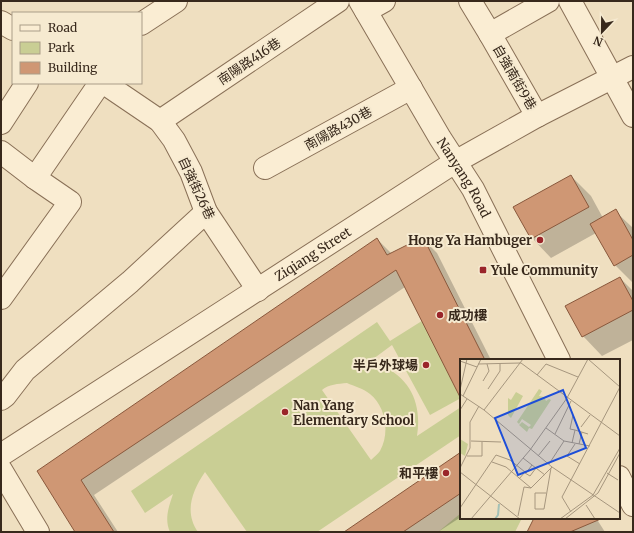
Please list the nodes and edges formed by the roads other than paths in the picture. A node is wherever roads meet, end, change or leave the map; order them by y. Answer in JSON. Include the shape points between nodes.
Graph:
{"nodes":[{"id":1,"x":176,"y":1,"type":"edge"},
{"id":2,"x":338,"y":1,"type":"edge"},
{"id":3,"x":470,"y":1,"type":"edge"},
{"id":4,"x":548,"y":1,"type":"edge"},
{"id":5,"x":570,"y":1,"type":"edge"},
{"id":6,"x":370,"y":4,"type":"edge"},
{"id":7,"x":1,"y":22,"type":"edge"},
{"id":8,"x":142,"y":23,"type":"edge"},
{"id":9,"x":12,"y":28,"type":"edge"},
{"id":10,"x":490,"y":34,"type":"junction"},
{"id":11,"x":633,"y":67,"type":"edge"},
{"id":12,"x":612,"y":78,"type":"junction"},
{"id":13,"x":26,"y":84,"type":"edge"},
{"id":14,"x":99,"y":84,"type":"edge"},
{"id":15,"x":105,"y":84,"type":"edge"},
{"id":16,"x":411,"y":88,"type":"junction"},
{"id":17,"x":537,"y":116,"type":"junction"},
{"id":18,"x":633,"y":116,"type":"edge"},
{"id":19,"x":160,"y":121,"type":"junction"},
{"id":20,"x":1,"y":123,"type":"edge"},
{"id":21,"x":1,"y":152,"type":"edge"},
{"id":22,"x":455,"y":162,"type":"junction"},
{"id":23,"x":265,"y":168,"type":"dead end"},
{"id":24,"x":35,"y":178,"type":"junction"},
{"id":25,"x":206,"y":212,"type":"junction"},
{"id":26,"x":258,"y":290,"type":"junction"},
{"id":27,"x":1,"y":298,"type":"edge"},
{"id":28,"x":558,"y":359,"type":"edge"},
{"id":29,"x":1,"y":399,"type":"edge"},
{"id":30,"x":1,"y":455,"type":"edge"},
{"id":31,"x":1,"y":470,"type":"edge"},
{"id":32,"x":620,"y":479,"type":"edge"},
{"id":33,"x":633,"y":505,"type":"edge"},
{"id":34,"x":38,"y":532,"type":"edge"}],
"edges":[{"from":1,"to":8,"type":"street"},
{"from":2,"to":19,"type":"street","name":"南陽路416巷"},
{"from":3,"to":10,"type":"street"},
{"from":4,"to":10,"type":"street","name":"自強南街9巷"},
{"from":5,"to":12,"type":"street"},
{"from":6,"to":16,"type":"street","name":"Nanyang Road"},
{"from":7,"to":9,"type":"street"},
{"from":10,"to":17,"type":"street","name":"自強南街9巷"},
{"from":11,"to":12,"type":"street","name":"Ziqiang Street"},
{"from":12,"to":17,"type":"street","name":"Ziqiang Street"},
{"from":12,"to":18,"type":"street"},
{"from":13,"to":20,"type":"street"},
{"from":14,"to":24,"type":"street"},
{"from":15,"to":19,"type":"street","name":"自強街26巷"},
{"from":16,"to":22,"type":"street","name":"Nanyang Road"},
{"from":16,"to":23,"type":"street","name":"南陽路430巷"},
{"from":17,"to":22,"type":"street","name":"Ziqiang Street"},
{"from":19,"to":25,"type":"street","name":"自強街26巷","via":[[174,140],[191,172]]},
{"from":21,"to":24,"type":"street"},
{"from":22,"to":26,"type":"street","name":"Ziqiang Street"},
{"from":22,"to":28,"type":"street","name":"Nanyang Road","via":[[473,189]]},
{"from":24,"to":27,"type":"street","via":[[70,202]]},
{"from":25,"to":26,"type":"street","name":"自強街26巷"},
{"from":25,"to":29,"type":"street","via":[[130,282],[25,370]]},
{"from":26,"to":30,"type":"street","name":"Ziqiang Street"},
{"from":31,"to":34,"type":"street"},
{"from":32,"to":33,"type":"street"}]}
